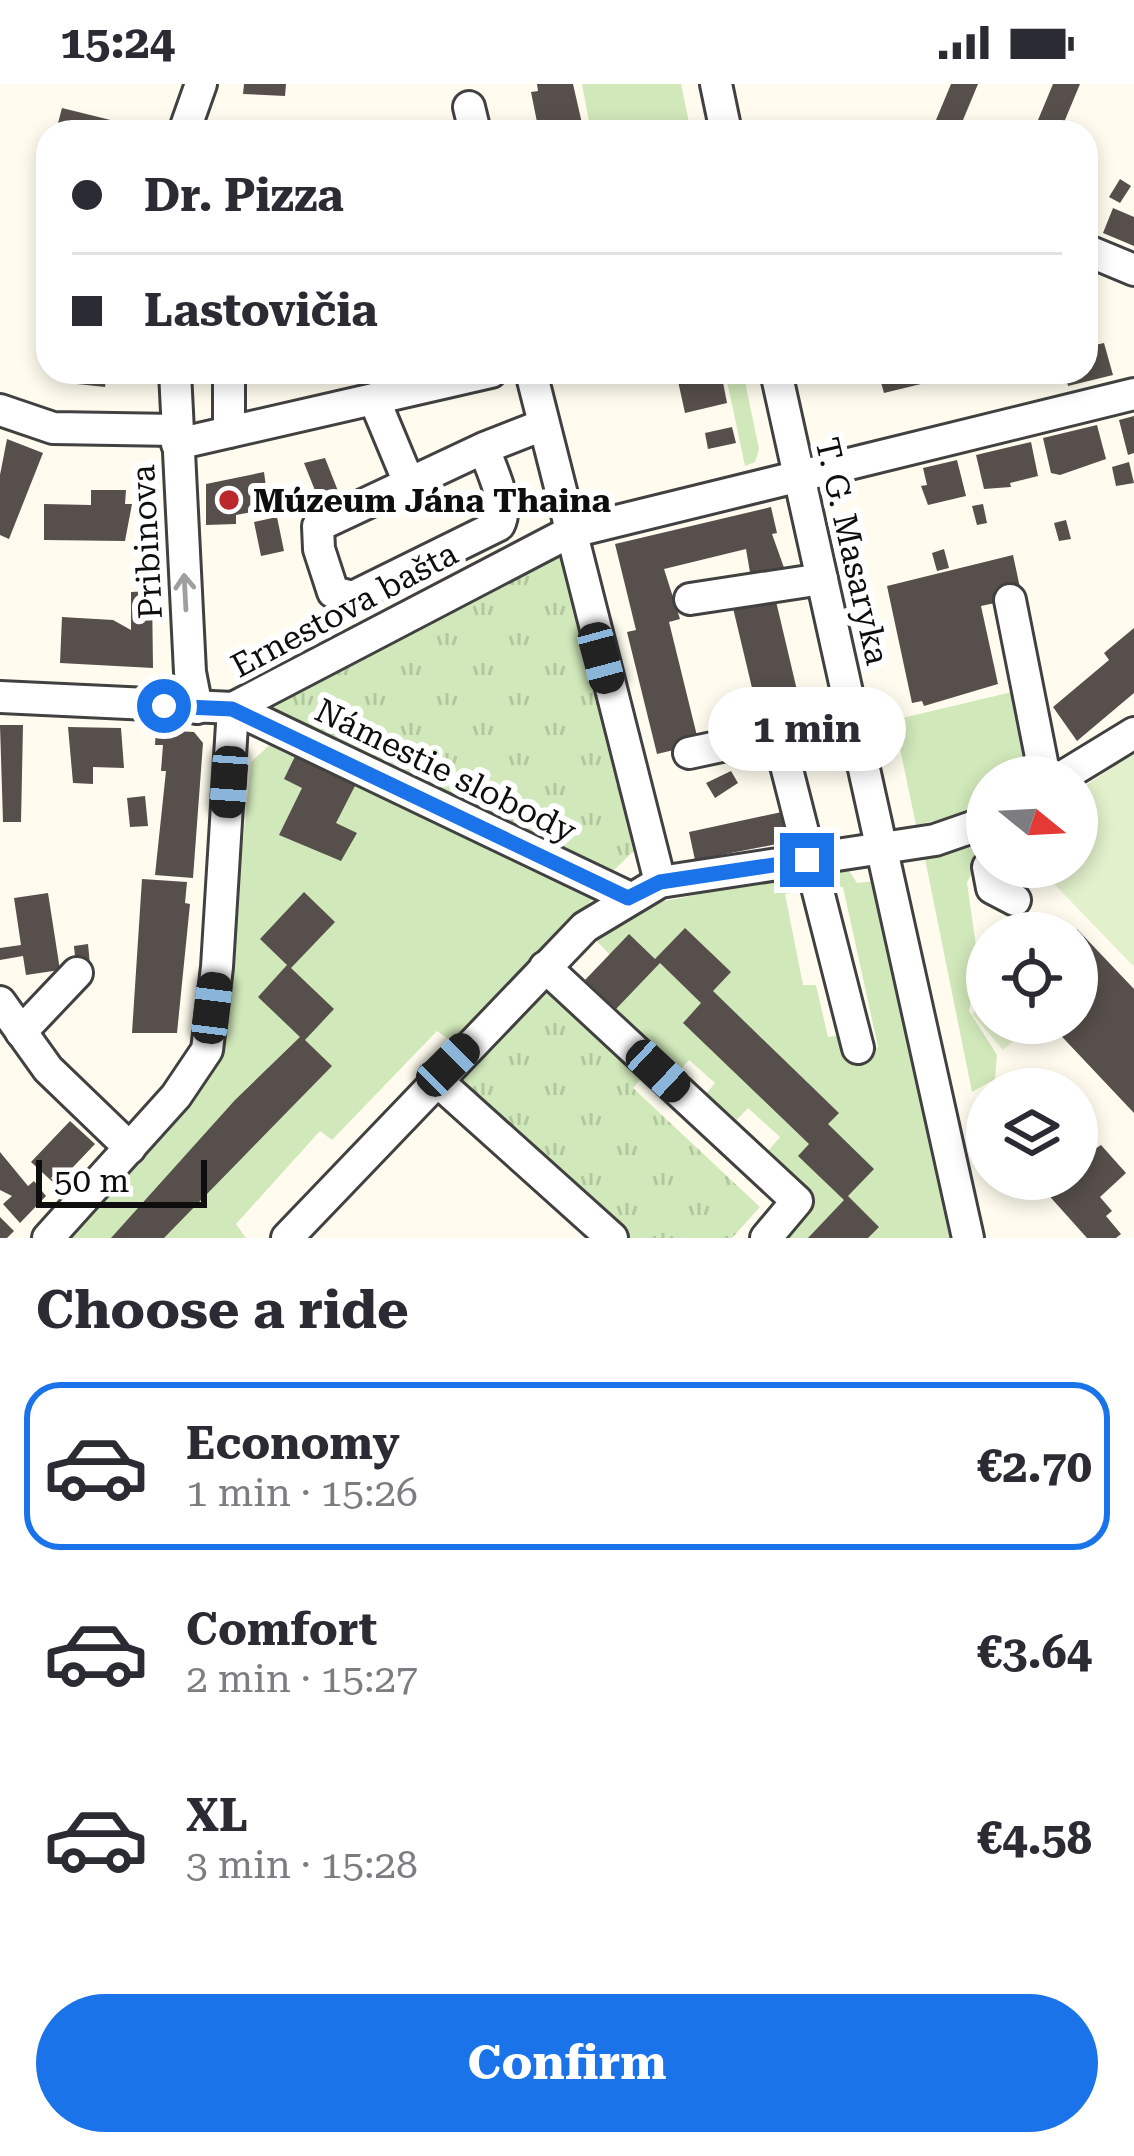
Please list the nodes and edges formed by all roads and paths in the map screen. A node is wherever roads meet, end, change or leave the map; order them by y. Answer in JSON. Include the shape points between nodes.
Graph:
{"nodes":[{"id":1,"x":201,"y":84,"type":"edge"},
{"id":2,"x":716,"y":84,"type":"edge"},
{"id":3,"x":188,"y":120,"type":"edge"},
{"id":4,"x":724,"y":120,"type":"edge"},
{"id":5,"x":1098,"y":255,"type":"edge"},
{"id":6,"x":1134,"y":270,"type":"edge"},
{"id":7,"x":176,"y":384,"type":"edge"},
{"id":8,"x":229,"y":384,"type":"edge"},
{"id":9,"x":439,"y":384,"type":"edge"},
{"id":10,"x":534,"y":384,"type":"edge"},
{"id":11,"x":778,"y":384,"type":"edge"},
{"id":12,"x":1134,"y":394,"type":"edge"},
{"id":13,"x":374,"y":399,"type":"junction"},
{"id":14,"x":0,"y":410,"type":"edge"},
{"id":15,"x":543,"y":425,"type":"junction"},
{"id":16,"x":229,"y":432,"type":"junction"},
{"id":17,"x":176,"y":437,"type":"junction"},
{"id":18,"x":484,"y":448,"type":"junction"},
{"id":19,"x":797,"y":477,"type":"junction"},
{"id":20,"x":409,"y":483,"type":"junction"},
{"id":21,"x":568,"y":533,"type":"junction"},
{"id":22,"x":822,"y":579,"type":"junction"},
{"id":23,"x":690,"y":599,"type":"dead end"},
{"id":24,"x":1010,"y":600,"type":"dead end"},
{"id":25,"x":0,"y":697,"type":"edge"},
{"id":26,"x":197,"y":708,"type":"junction"},
{"id":27,"x":232,"y":709,"type":"junction"},
{"id":28,"x":1134,"y":734,"type":"edge"},
{"id":29,"x":689,"y":753,"type":"dead end"},
{"id":30,"x":1041,"y":756,"type":"edge"},
{"id":31,"x":1097,"y":756,"type":"edge"},
{"id":32,"x":966,"y":828,"type":"edge"},
{"id":33,"x":886,"y":848,"type":"junction"},
{"id":34,"x":807,"y":860,"type":"junction"},
{"id":35,"x":660,"y":882,"type":"junction"},
{"id":36,"x":992,"y":888,"type":"edge"},
{"id":37,"x":628,"y":898,"type":"junction"},
{"id":38,"x":1015,"y":900,"type":"dead end"},
{"id":39,"x":545,"y":967,"type":"junction"},
{"id":40,"x":77,"y":973,"type":"dead end"},
{"id":41,"x":0,"y":1002,"type":"edge"},
{"id":42,"x":21,"y":1032,"type":"junction"},
{"id":43,"x":858,"y":1048,"type":"dead end"},
{"id":44,"x":434,"y":1078,"type":"junction"},
{"id":45,"x":130,"y":1148,"type":"junction"},
{"id":46,"x":48,"y":1238,"type":"edge"},
{"id":47,"x":286,"y":1238,"type":"edge"},
{"id":48,"x":612,"y":1238,"type":"edge"},
{"id":49,"x":766,"y":1238,"type":"edge"},
{"id":50,"x":968,"y":1238,"type":"edge"}],
"edges":[{"from":1,"to":3,"type":"street"},
{"from":2,"to":4,"type":"street"},
{"from":5,"to":6,"type":"street"},
{"from":7,"to":17,"type":"street","name":"Pribinova"},
{"from":8,"to":16,"type":"street"},
{"from":9,"to":13,"type":"street"},
{"from":10,"to":15,"type":"street"},
{"from":11,"to":19,"type":"street","name":"T. G. Masaryka"},
{"from":12,"to":19,"type":"street","name":"Ernestova bašta"},
{"from":13,"to":16,"type":"street"},
{"from":13,"to":20,"type":"street"},
{"from":14,"to":17,"type":"street","via":[[53,428]]},
{"from":15,"to":18,"type":"street"},
{"from":15,"to":21,"type":"street"},
{"from":16,"to":17,"type":"street"},
{"from":26,"to":17,"type":"street","name":"Pribinova","one_way":true},
{"from":18,"to":20,"type":"street"},
{"from":18,"to":20,"type":"street","via":[[501,499],[499,525],[353,597],[333,592],[318,526]]},
{"from":19,"to":21,"type":"street","name":"Ernestova bašta"},
{"from":19,"to":22,"type":"street","name":"T. G. Masaryka"},
{"from":21,"to":27,"type":"street","name":"Ernestova bašta"},
{"from":21,"to":35,"type":"street"},
{"from":22,"to":23,"type":"street"},
{"from":22,"to":33,"type":"street","name":"T. G. Masaryka"},
{"from":24,"to":30,"type":"street"},
{"from":25,"to":26,"type":"street","name":"Ernestova bašta"},
{"from":26,"to":27,"type":"street","name":"Ernestova bašta"},
{"from":27,"to":37,"type":"street","name":"Námestie slobody"},
{"from":27,"to":45,"type":"street","via":[[207,1050]]},
{"from":28,"to":31,"type":"street"},
{"from":29,"to":34,"type":"street","via":[[778,734]]},
{"from":32,"to":33,"type":"street"},
{"from":33,"to":34,"type":"street"},
{"from":33,"to":50,"type":"street","name":"T. G. Masaryka"},
{"from":34,"to":35,"type":"street"},
{"from":34,"to":43,"type":"street"},
{"from":35,"to":37,"type":"street"},
{"from":36,"to":38,"type":"street"},
{"from":37,"to":39,"type":"street"},
{"from":39,"to":44,"type":"street"},
{"from":39,"to":49,"type":"street","via":[[797,1201]]},
{"from":40,"to":42,"type":"street"},
{"from":41,"to":42,"type":"street"},
{"from":42,"to":45,"type":"street"},
{"from":44,"to":47,"type":"street"},
{"from":44,"to":48,"type":"street"},
{"from":45,"to":46,"type":"street"}]}
